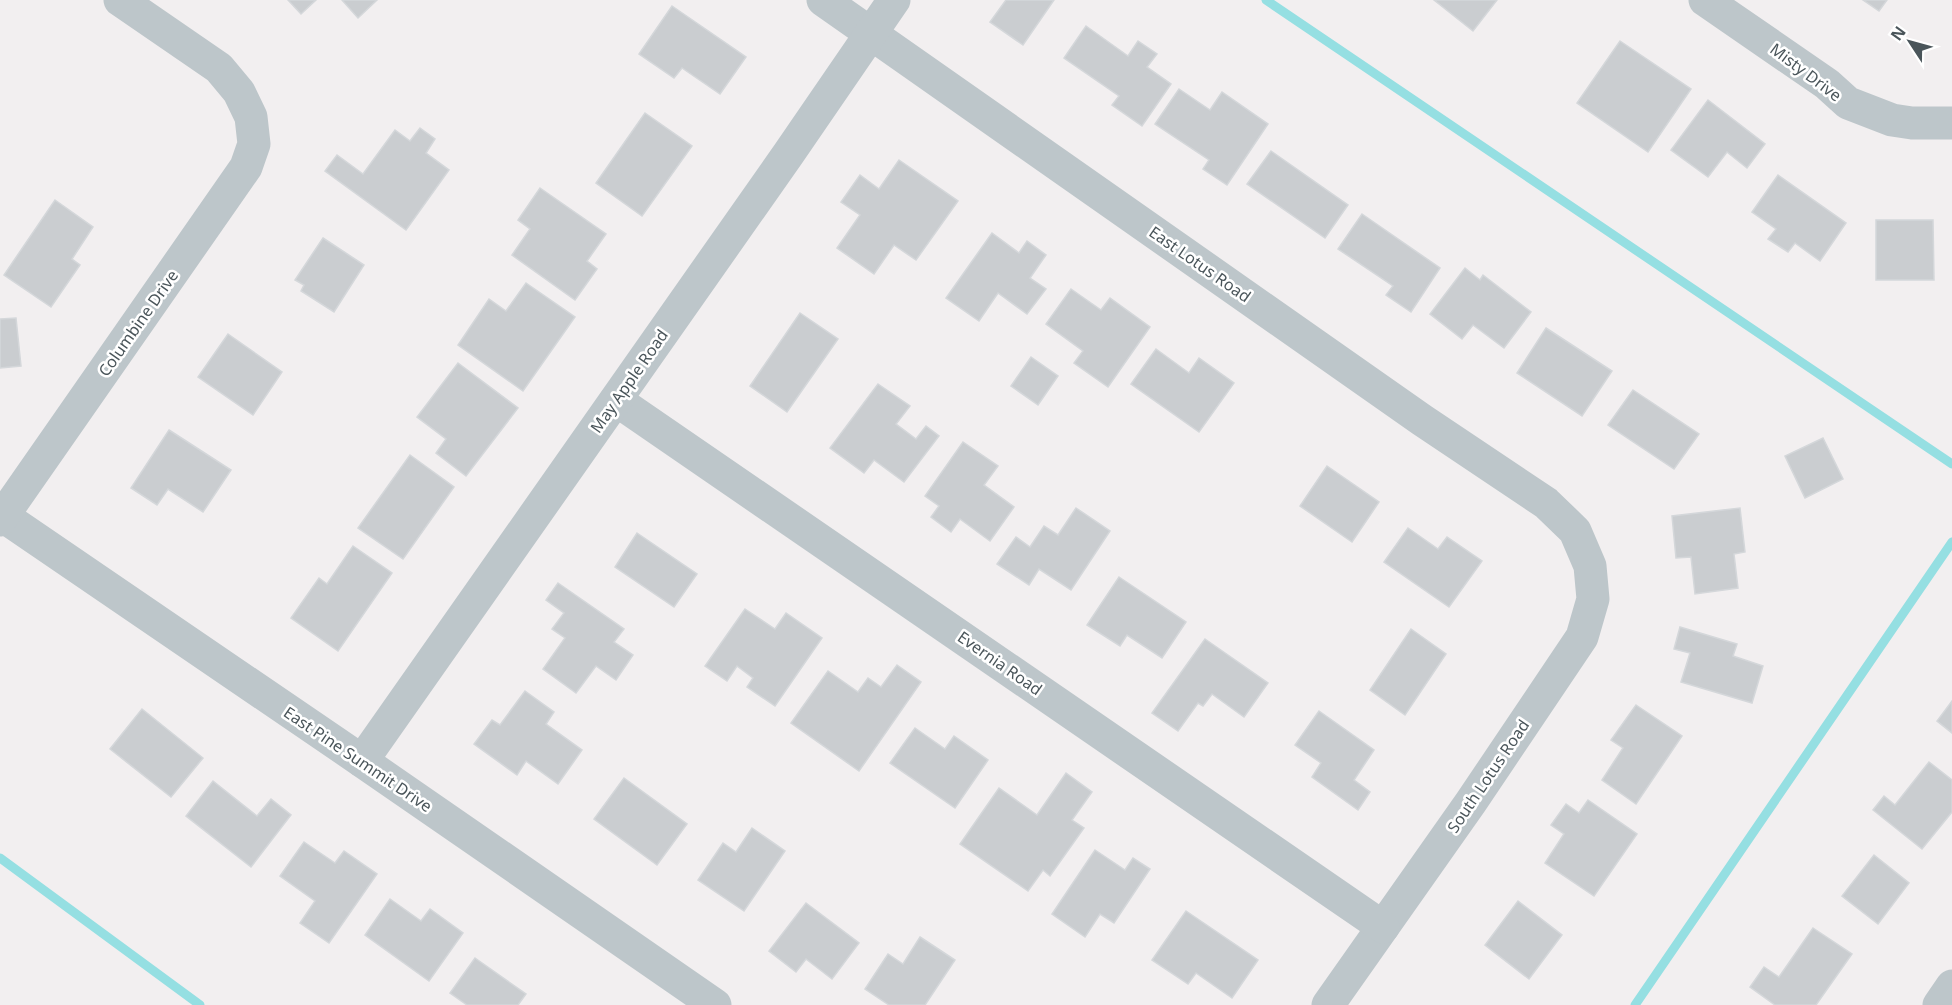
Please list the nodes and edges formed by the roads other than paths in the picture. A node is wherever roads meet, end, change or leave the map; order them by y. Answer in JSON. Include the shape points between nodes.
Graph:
{"nodes":[{"id":1,"x":120,"y":0,"type":"edge"},
{"id":2,"x":823,"y":0,"type":"edge"},
{"id":3,"x":894,"y":0,"type":"edge"},
{"id":4,"x":1706,"y":0,"type":"edge"},
{"id":5,"x":871,"y":33,"type":"junction"},
{"id":6,"x":1952,"y":123,"type":"edge"},
{"id":7,"x":616,"y":399,"type":"junction"},
{"id":8,"x":1,"y":517,"type":"edge"},
{"id":9,"x":1575,"y":531,"type":"joint"},
{"id":10,"x":362,"y":761,"type":"junction"},
{"id":11,"x":1383,"y":927,"type":"junction"},
{"id":12,"x":1952,"y":986,"type":"edge"},
{"id":13,"x":715,"y":1005,"type":"edge"},
{"id":14,"x":1328,"y":1005,"type":"edge"},
{"id":15,"x":1939,"y":1005,"type":"edge"}],
"edges":[{"from":1,"to":8,"type":"street","name":"Columbine Drive","via":[[219,68],[239,92],[251,117],[254,144],[246,167]]},
{"from":2,"to":5,"type":"street","name":"East Lotus Road"},
{"from":3,"to":5,"type":"street","name":"May Apple Road"},
{"from":4,"to":6,"type":"street","name":"Misty Drive","via":[[1827,84],[1848,103],[1892,120]]},
{"from":5,"to":7,"type":"street","name":"May Apple Road"},
{"from":5,"to":9,"type":"street","name":"East Lotus Road","via":[[1546,503]]},
{"from":7,"to":10,"type":"street","name":"May Apple Road"},
{"from":7,"to":11,"type":"street","name":"Evernia Road"},
{"from":8,"to":10,"type":"street","name":"East Pine Summit Drive"},
{"from":9,"to":11,"type":"street","name":"South Lotus Road","via":[[1590,566],[1593,599],[1582,637]]},
{"from":10,"to":13,"type":"street","name":"East Pine Summit Drive"},
{"from":11,"to":14,"type":"street","name":"South Lotus Road"},
{"from":12,"to":15,"type":"street"}]}
